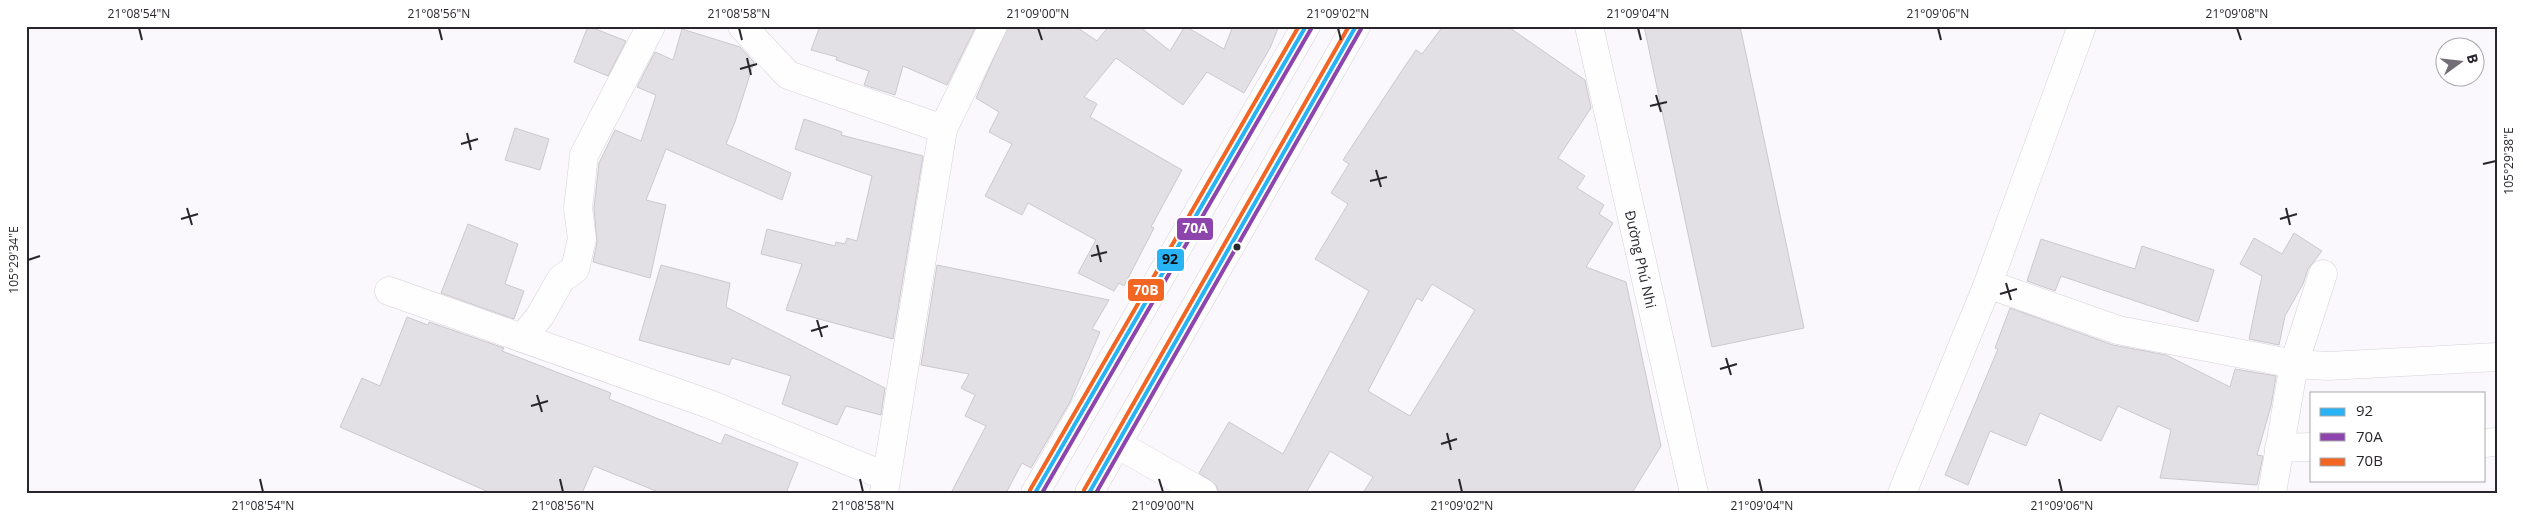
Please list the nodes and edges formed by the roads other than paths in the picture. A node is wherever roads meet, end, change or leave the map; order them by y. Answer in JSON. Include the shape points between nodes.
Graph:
{"nodes":[{"id":1,"x":651,"y":26,"type":"edge"},
{"id":2,"x":742,"y":26,"type":"edge"},
{"id":3,"x":993,"y":26,"type":"edge"},
{"id":4,"x":1306,"y":26,"type":"edge"},
{"id":5,"x":1356,"y":26,"type":"edge"},
{"id":6,"x":1589,"y":26,"type":"edge"},
{"id":7,"x":2082,"y":26,"type":"edge"},
{"id":8,"x":943,"y":129,"type":"junction"},
{"id":9,"x":2323,"y":274,"type":"dead end"},
{"id":10,"x":1988,"y":284,"type":"junction"},
{"id":11,"x":389,"y":292,"type":"dead end"},
{"id":12,"x":522,"y":338,"type":"junction"},
{"id":13,"x":2497,"y":357,"type":"edge"},
{"id":14,"x":2294,"y":364,"type":"junction"},
{"id":15,"x":1117,"y":444,"type":"junction"},
{"id":16,"x":2310,"y":447,"type":"edge"},
{"id":17,"x":2279,"y":448,"type":"junction"},
{"id":18,"x":884,"y":485,"type":"edge"},
{"id":19,"x":1035,"y":493,"type":"edge"},
{"id":20,"x":1089,"y":493,"type":"edge"},
{"id":21,"x":1202,"y":493,"type":"edge"},
{"id":22,"x":1694,"y":493,"type":"edge"},
{"id":23,"x":1902,"y":493,"type":"edge"},
{"id":24,"x":2272,"y":493,"type":"edge"}],
"edges":[{"from":1,"to":12,"type":"main road","via":[[584,155],[578,208],[582,239],[575,269],[561,279],[540,316]]},
{"from":2,"to":8,"type":"main road","via":[[788,75]]},
{"from":3,"to":8,"type":"main road"},
{"from":4,"to":19,"type":"main road"},
{"from":5,"to":15,"type":"main road"},
{"from":6,"to":22,"type":"main road","name":"Đường Phú Nhi"},
{"from":7,"to":10,"type":"main road"},
{"from":8,"to":18,"type":"main road"},
{"from":9,"to":14,"type":"main road"},
{"from":10,"to":14,"type":"main road","via":[[2118,330]]},
{"from":10,"to":23,"type":"main road"},
{"from":11,"to":12,"type":"main road"},
{"from":12,"to":18,"type":"main road","via":[[709,404]]},
{"from":13,"to":14,"type":"main road","via":[[2328,366]]},
{"from":14,"to":17,"type":"main road"},
{"from":15,"to":20,"type":"main road"},
{"from":15,"to":21,"type":"main road"},
{"from":16,"to":17,"type":"main road"},
{"from":17,"to":24,"type":"main road"}]}
